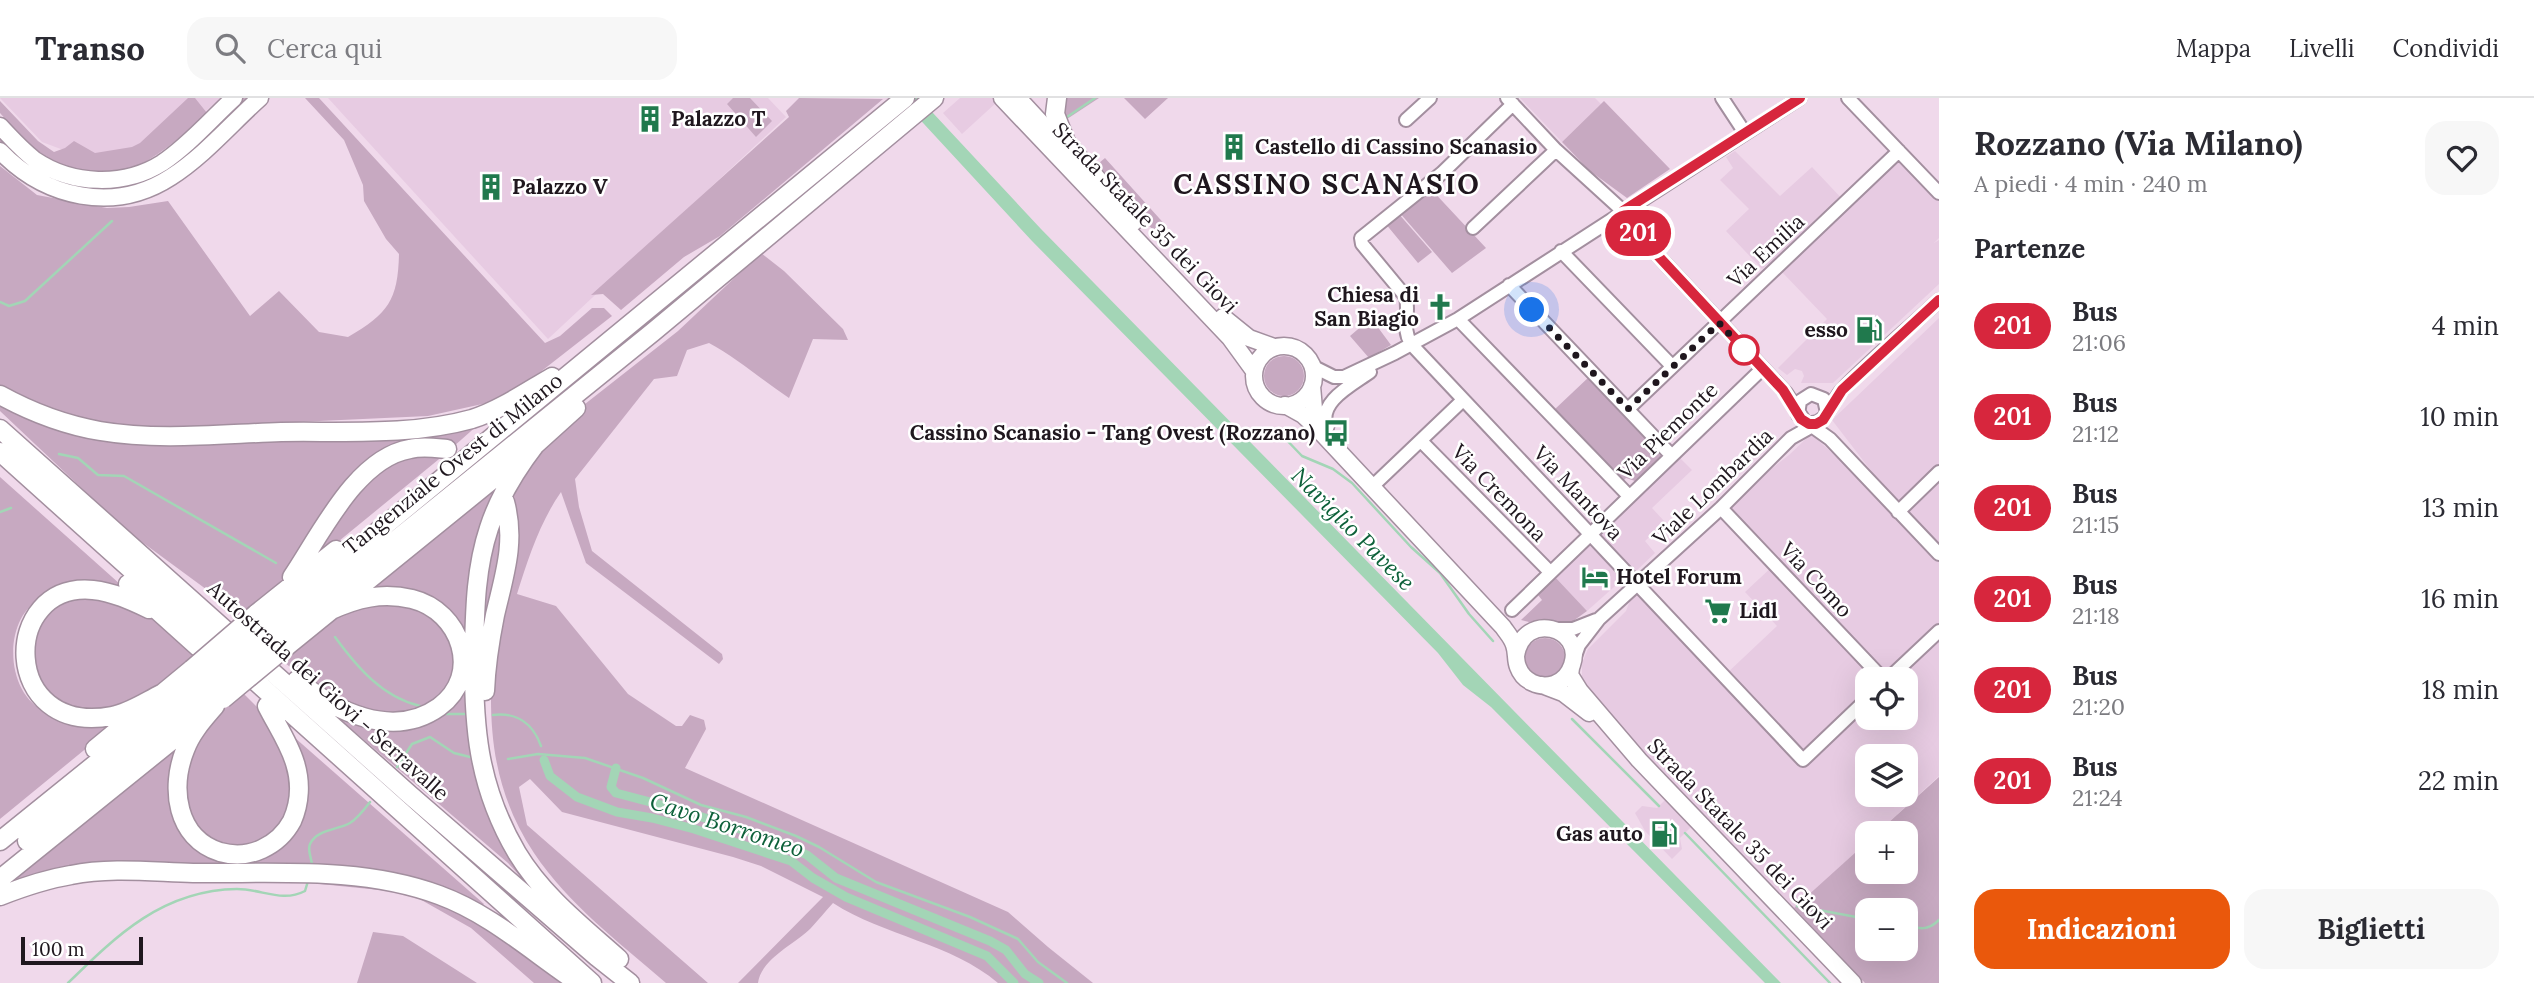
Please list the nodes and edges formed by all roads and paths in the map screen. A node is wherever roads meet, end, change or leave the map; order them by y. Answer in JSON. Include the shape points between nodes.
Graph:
{"nodes":[{"id":1,"x":234,"y":98,"type":"edge"},
{"id":2,"x":260,"y":98,"type":"edge"},
{"id":3,"x":905,"y":98,"type":"edge"},
{"id":4,"x":934,"y":98,"type":"edge"},
{"id":5,"x":1002,"y":98,"type":"edge"},
{"id":6,"x":1018,"y":98,"type":"edge"},
{"id":7,"x":1031,"y":98,"type":"edge"},
{"id":8,"x":1057,"y":98,"type":"edge"},
{"id":9,"x":1430,"y":98,"type":"edge"},
{"id":10,"x":1722,"y":98,"type":"edge"},
{"id":11,"x":1800,"y":98,"type":"edge"},
{"id":12,"x":1848,"y":98,"type":"edge"},
{"id":13,"x":1510,"y":101,"type":"edge"},
{"id":14,"x":1406,"y":120,"type":"dead end"},
{"id":15,"x":0,"y":126,"type":"edge"},
{"id":16,"x":1745,"y":133,"type":"junction"},
{"id":17,"x":1066,"y":142,"type":"junction"},
{"id":18,"x":1556,"y":150,"type":"junction"},
{"id":19,"x":0,"y":151,"type":"edge"},
{"id":20,"x":1899,"y":151,"type":"junction"},
{"id":21,"x":1939,"y":193,"type":"edge"},
{"id":22,"x":1623,"y":211,"type":"junction"},
{"id":23,"x":1134,"y":222,"type":"junction"},
{"id":24,"x":1473,"y":228,"type":"dead end"},
{"id":25,"x":1561,"y":251,"type":"junction"},
{"id":26,"x":1509,"y":285,"type":"junction"},
{"id":27,"x":1939,"y":300,"type":"edge"},
{"id":28,"x":1458,"y":319,"type":"junction"},
{"id":29,"x":1719,"y":323,"type":"junction"},
{"id":30,"x":653,"y":332,"type":"junction"},
{"id":31,"x":608,"y":342,"type":"junction"},
{"id":32,"x":1411,"y":344,"type":"junction"},
{"id":33,"x":1274,"y":347,"type":"junction"},
{"id":34,"x":1395,"y":353,"type":"junction"},
{"id":35,"x":1312,"y":366,"type":"junction"},
{"id":36,"x":1672,"y":366,"type":"junction"},
{"id":37,"x":1762,"y":369,"type":"junction"},
{"id":38,"x":1254,"y":371,"type":"junction"},
{"id":39,"x":551,"y":377,"type":"junction"},
{"id":40,"x":1312,"y":386,"type":"junction"},
{"id":41,"x":1783,"y":390,"type":"junction"},
{"id":42,"x":1842,"y":390,"type":"junction"},
{"id":43,"x":1812,"y":394,"type":"junction"},
{"id":44,"x":0,"y":395,"type":"edge"},
{"id":45,"x":1463,"y":400,"type":"junction"},
{"id":46,"x":1285,"y":405,"type":"junction"},
{"id":47,"x":1628,"y":409,"type":"junction"},
{"id":48,"x":1827,"y":413,"type":"junction"},
{"id":49,"x":1808,"y":421,"type":"junction"},
{"id":50,"x":0,"y":429,"type":"edge"},
{"id":51,"x":1329,"y":431,"type":"junction"},
{"id":52,"x":1830,"y":439,"type":"junction"},
{"id":53,"x":1421,"y":440,"type":"junction"},
{"id":54,"x":535,"y":445,"type":"junction"},
{"id":55,"x":447,"y":449,"type":"dead end"},
{"id":56,"x":0,"y":452,"type":"edge"},
{"id":57,"x":1671,"y":455,"type":"junction"},
{"id":58,"x":0,"y":464,"type":"edge"},
{"id":59,"x":1939,"y":472,"type":"edge"},
{"id":60,"x":1377,"y":482,"type":"junction"},
{"id":61,"x":1629,"y":496,"type":"junction"},
{"id":62,"x":505,"y":502,"type":"dead end"},
{"id":63,"x":1721,"y":508,"type":"junction"},
{"id":64,"x":1898,"y":512,"type":"junction"},
{"id":65,"x":1590,"y":533,"type":"junction"},
{"id":66,"x":1939,"y":554,"type":"edge"},
{"id":67,"x":153,"y":566,"type":"junction"},
{"id":68,"x":1550,"y":572,"type":"junction"},
{"id":69,"x":1637,"y":583,"type":"junction"},
{"id":70,"x":279,"y":595,"type":"junction"},
{"id":71,"x":1512,"y":610,"type":"dead end"},
{"id":72,"x":330,"y":611,"type":"junction"},
{"id":73,"x":162,"y":615,"type":"junction"},
{"id":74,"x":1599,"y":619,"type":"junction"},
{"id":75,"x":1553,"y":629,"type":"junction"},
{"id":76,"x":271,"y":630,"type":"junction"},
{"id":77,"x":1535,"y":630,"type":"junction"},
{"id":78,"x":1939,"y":631,"type":"edge"},
{"id":79,"x":1516,"y":656,"type":"junction"},
{"id":80,"x":1572,"y":664,"type":"junction"},
{"id":81,"x":1872,"y":667,"type":"edge"},
{"id":82,"x":1901,"y":667,"type":"edge"},
{"id":83,"x":1540,"y":685,"type":"junction"},
{"id":84,"x":209,"y":688,"type":"junction"},
{"id":85,"x":160,"y":694,"type":"junction"},
{"id":86,"x":267,"y":706,"type":"junction"},
{"id":87,"x":1855,"y":710,"type":"edge"},
{"id":88,"x":1625,"y":745,"type":"junction"},
{"id":89,"x":0,"y":828,"type":"edge"},
{"id":90,"x":0,"y":842,"type":"edge"},
{"id":91,"x":0,"y":863,"type":"edge"},
{"id":92,"x":0,"y":878,"type":"edge"},
{"id":93,"x":0,"y":896,"type":"edge"},
{"id":94,"x":545,"y":939,"type":"junction"},
{"id":95,"x":619,"y":959,"type":"junction"},
{"id":96,"x":579,"y":983,"type":"edge"},
{"id":97,"x":592,"y":983,"type":"edge"},
{"id":98,"x":630,"y":983,"type":"edge"},
{"id":99,"x":640,"y":983,"type":"edge"},
{"id":100,"x":1853,"y":983,"type":"edge"}],
"edges":[{"from":1,"to":15,"type":"main road","via":[[149,170],[104,180],[49,168]]},
{"from":2,"to":19,"type":"main road","via":[[183,169],[138,192],[111,197],[78,195],[47,186]]},
{"from":3,"to":31,"type":"highway","name":"Tangenziale Ovest di Milano"},
{"from":4,"to":30,"type":"highway","name":"Tangenziale Ovest di Milano"},
{"from":5,"to":38,"type":"main road","name":"Strada Statale 35 dei Giovi","via":[[1230,338]]},
{"from":6,"to":23,"type":"main road","name":"Strada Statale 35 dei Giovi"},
{"from":7,"to":17,"type":"main road"},
{"from":8,"to":17,"type":"highway","via":[[1056,119]]},
{"from":9,"to":14,"type":"street"},
{"from":10,"to":16,"type":"street"},
{"from":11,"to":16,"type":"street"},
{"from":12,"to":20,"type":"street"},
{"from":13,"to":18,"type":"street"},
{"from":13,"to":32,"type":"street","via":[[1442,173],[1361,238],[1406,297],[1405,332]]},
{"from":16,"to":22,"type":"street"},
{"from":17,"to":23,"type":"main road"},
{"from":18,"to":22,"type":"street"},
{"from":18,"to":24,"type":"street"},
{"from":20,"to":21,"type":"street"},
{"from":20,"to":29,"type":"street","name":"Via Emilia"},
{"from":22,"to":25,"type":"street"},
{"from":22,"to":29,"type":"street"},
{"from":23,"to":33,"type":"main road","name":"Strada Statale 35 dei Giovi","via":[[1239,331]]},
{"from":25,"to":26,"type":"street"},
{"from":25,"to":36,"type":"street"},
{"from":26,"to":28,"type":"street"},
{"from":26,"to":47,"type":"street"},
{"from":27,"to":42,"type":"street"},
{"from":28,"to":32,"type":"street"},
{"from":28,"to":61,"type":"street"},
{"from":29,"to":36,"type":"street","name":"Via Emilia"},
{"from":29,"to":37,"type":"street"},
{"from":30,"to":54,"type":"highway"},
{"from":30,"to":76,"type":"highway","name":"Tangenziale Ovest di Milano"},
{"from":31,"to":39,"type":"highway"},
{"from":31,"to":76,"type":"highway","name":"Tangenziale Ovest di Milano"},
{"from":32,"to":34,"type":"street"},
{"from":32,"to":45,"type":"street","name":"Via Mantova"},
{"from":33,"to":35,"type":"main road","via":[[1301,351]]},
{"from":33,"to":38,"type":"main road","via":[[1261,356]]},
{"from":34,"to":35,"type":"street","via":[[1344,377]]},
{"from":34,"to":51,"type":"street","via":[[1327,407],[1324,418]]},
{"from":35,"to":40,"type":"main road"},
{"from":36,"to":47,"type":"street","name":"Via Emilia"},
{"from":37,"to":41,"type":"street"},
{"from":37,"to":57,"type":"street","name":"Via Piemonte"},
{"from":38,"to":46,"type":"main road","via":[[1258,391],[1265,399]]},
{"from":39,"to":44,"type":"highway","via":[[471,419],[379,430],[126,435],[74,425]]},
{"from":39,"to":70,"type":"highway"},
{"from":40,"to":46,"type":"main road","via":[[1301,399]]},
{"from":40,"to":51,"type":"main road","via":[[1314,409]]},
{"from":41,"to":43,"type":"street"},
{"from":41,"to":49,"type":"street"},
{"from":42,"to":43,"type":"street"},
{"from":42,"to":48,"type":"street"},
{"from":43,"to":48,"type":"street","via":[[1825,400]]},
{"from":43,"to":49,"type":"street","via":[[1801,400]]},
{"from":45,"to":53,"type":"street"},
{"from":45,"to":65,"type":"street","name":"Via Mantova"},
{"from":46,"to":79,"type":"main road","via":[[1316,427],[1503,627]]},
{"from":47,"to":57,"type":"street"},
{"from":48,"to":49,"type":"street","via":[[1823,420]]},
{"from":48,"to":52,"type":"street"},
{"from":49,"to":52,"type":"street"},
{"from":49,"to":63,"type":"street","name":"Viale Lombardia"},
{"from":50,"to":67,"type":"highway","name":"Autostrada dei Giovi - Serravalle"},
{"from":51,"to":60,"type":"main road"},
{"from":52,"to":64,"type":"street"},
{"from":53,"to":60,"type":"street"},
{"from":53,"to":68,"type":"street","name":"Via Cremona"},
{"from":54,"to":72,"type":"highway"},
{"from":54,"to":95,"type":"highway","via":[[498,503],[477,578],[474,692],[478,753],[496,809],[518,855],[558,905]]},
{"from":55,"to":70,"type":"highway","via":[[408,449],[367,471]]},
{"from":56,"to":94,"type":"highway","name":"Autostrada dei Giovi - Serravalle"},
{"from":57,"to":61,"type":"street","name":"Via Piemonte"},
{"from":58,"to":73,"type":"highway"},
{"from":59,"to":64,"type":"street"},
{"from":60,"to":77,"type":"main road","via":[[1509,621]]},
{"from":61,"to":65,"type":"street","name":"Via Piemonte"},
{"from":62,"to":95,"type":"highway","via":[[510,551],[495,615],[484,700],[490,751],[503,799],[527,848],[567,904]]},
{"from":63,"to":69,"type":"street","name":"Viale Lombardia"},
{"from":63,"to":81,"type":"street","name":"Via Como"},
{"from":64,"to":66,"type":"street"},
{"from":65,"to":68,"type":"street","name":"Via Piemonte"},
{"from":65,"to":69,"type":"street","name":"Via Mantova"},
{"from":67,"to":72,"type":"highway","via":[[202,599],[313,693],[345,712],[373,719],[413,719],[439,706],[454,690],[462,663],[460,644],[453,627],[437,610],[415,600],[379,596]]},
{"from":67,"to":98,"type":"highway","name":"Autostrada dei Giovi - Serravalle"},
{"from":68,"to":71,"type":"street","name":"Via Piemonte"},
{"from":69,"to":74,"type":"street","name":"Viale Lombardia"},
{"from":69,"to":87,"type":"street","name":"Via Mantova","via":[[1803,760]]},
{"from":70,"to":76,"type":"highway"},
{"from":72,"to":76,"type":"highway"},
{"from":73,"to":85,"type":"highway","via":[[114,594],[93,590],[62,593],[42,602],[26,617],[15,652],[19,676],[29,692],[59,712],[113,715]]},
{"from":73,"to":86,"type":"highway"},
{"from":74,"to":75,"type":"street","name":"Viale Lombardia","via":[[1576,629]]},
{"from":74,"to":80,"type":"street","name":"Viale Lombardia","via":[[1578,645]]},
{"from":75,"to":77,"type":"main road"},
{"from":75,"to":80,"type":"main road","via":[[1569,641]]},
{"from":76,"to":84,"type":"highway","name":"Tangenziale Ovest di Milano","bridge":true},
{"from":76,"to":84,"type":"highway","bridge":true},
{"from":77,"to":79,"type":"main road","via":[[1522,639]]},
{"from":78,"to":82,"type":"street"},
{"from":79,"to":83,"type":"main road","via":[[1523,675]]},
{"from":80,"to":83,"type":"main road","via":[[1559,682]]},
{"from":80,"to":88,"type":"main road","name":"Strada Statale 35 dei Giovi","via":[[1570,675],[1575,684]]},
{"from":83,"to":88,"type":"main road","name":"Strada Statale 35 dei Giovi","via":[[1568,695]]},
{"from":84,"to":85,"type":"highway"},
{"from":84,"to":86,"type":"highway","via":[[179,767],[177,796],[192,834],[217,851],[233,855],[269,846],[284,833],[295,812],[299,789],[295,764]]},
{"from":84,"to":90,"type":"highway","name":"Tangenziale Ovest di Milano"},
{"from":84,"to":91,"type":"highway","name":"Tangenziale Ovest di Milano"},
{"from":84,"to":92,"type":"highway"},
{"from":85,"to":89,"type":"highway"},
{"from":86,"to":94,"type":"highway","via":[[488,900]]},
{"from":88,"to":100,"type":"main road","name":"Strada Statale 35 dei Giovi"},
{"from":93,"to":96,"type":"highway","via":[[71,875],[114,871],[334,874],[384,879],[440,895],[478,913]]},
{"from":94,"to":97,"type":"highway","name":"Autostrada dei Giovi - Serravalle"},
{"from":95,"to":99,"type":"highway"}]}
